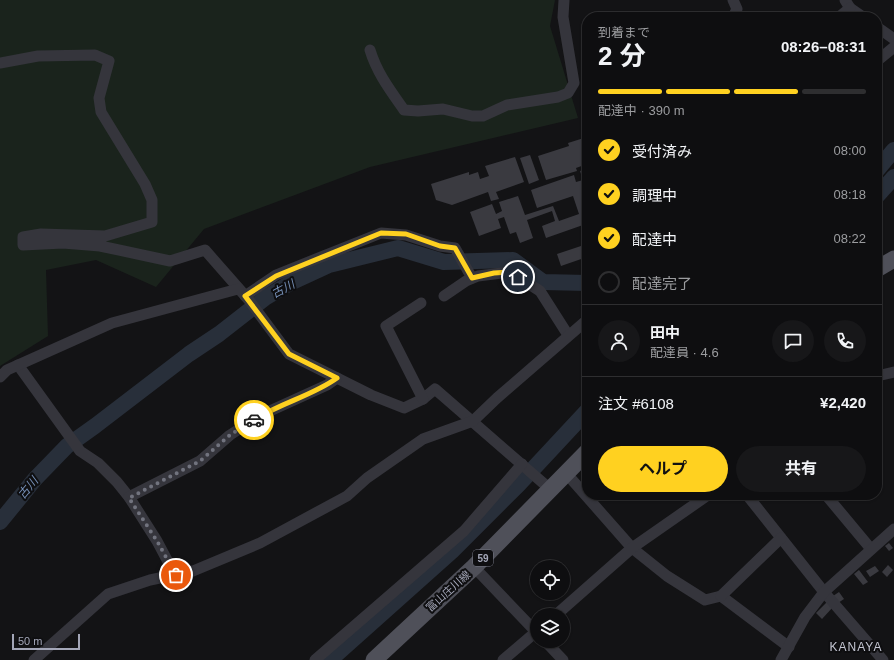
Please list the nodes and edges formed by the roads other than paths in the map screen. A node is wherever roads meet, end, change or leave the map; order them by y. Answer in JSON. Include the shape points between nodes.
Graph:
{"nodes":[{"id":1,"x":564,"y":0,"type":"edge"},
{"id":2,"x":733,"y":0,"type":"edge"},
{"id":3,"x":848,"y":4,"type":"edge"},
{"id":4,"x":736,"y":12,"type":"edge"},
{"id":5,"x":857,"y":12,"type":"edge"},
{"id":6,"x":882,"y":31,"type":"edge"},
{"id":7,"x":894,"y":39,"type":"edge"},
{"id":8,"x":894,"y":47,"type":"edge"},
{"id":9,"x":370,"y":50,"type":"dead end"},
{"id":10,"x":882,"y":57,"type":"edge"},
{"id":11,"x":0,"y":63,"type":"edge"},
{"id":12,"x":894,"y":259,"type":"edge"},
{"id":13,"x":882,"y":266,"type":"edge"},
{"id":14,"x":470,"y":275,"type":"junction"},
{"id":15,"x":244,"y":295,"type":"junction"},
{"id":16,"x":444,"y":296,"type":"dead end"},
{"id":17,"x":421,"y":303,"type":"dead end"},
{"id":18,"x":582,"y":324,"type":"edge"},
{"id":19,"x":568,"y":335,"type":"junction"},
{"id":20,"x":18,"y":365,"type":"junction"},
{"id":21,"x":894,"y":372,"type":"edge"},
{"id":22,"x":882,"y":375,"type":"edge"},
{"id":23,"x":0,"y":377,"type":"edge"},
{"id":24,"x":337,"y":378,"type":"junction"},
{"id":25,"x":422,"y":399,"type":"junction"},
{"id":26,"x":474,"y":421,"type":"junction"},
{"id":27,"x":582,"y":457,"type":"edge"},
{"id":28,"x":523,"y":465,"type":"junction"},
{"id":29,"x":566,"y":473,"type":"junction"},
{"id":30,"x":544,"y":484,"type":"junction"},
{"id":31,"x":582,"y":491,"type":"edge"},
{"id":32,"x":129,"y":498,"type":"junction"},
{"id":33,"x":590,"y":500,"type":"edge"},
{"id":34,"x":701,"y":500,"type":"edge"},
{"id":35,"x":751,"y":500,"type":"edge"},
{"id":36,"x":830,"y":500,"type":"edge"},
{"id":37,"x":894,"y":529,"type":"edge"},
{"id":38,"x":781,"y":538,"type":"junction"},
{"id":39,"x":632,"y":548,"type":"junction"},
{"id":40,"x":871,"y":549,"type":"junction"},
{"id":41,"x":474,"y":568,"type":"junction"},
{"id":42,"x":176,"y":575,"type":"junction"},
{"id":43,"x":824,"y":592,"type":"junction"},
{"id":44,"x":720,"y":596,"type":"junction"},
{"id":45,"x":564,"y":608,"type":"edge"},
{"id":46,"x":530,"y":625,"type":"edge"},
{"id":47,"x":530,"y":638,"type":"edge"},
{"id":48,"x":789,"y":646,"type":"junction"},
{"id":49,"x":552,"y":648,"type":"edge"},
{"id":50,"x":34,"y":660,"type":"edge"},
{"id":51,"x":315,"y":660,"type":"edge"},
{"id":52,"x":374,"y":660,"type":"edge"},
{"id":53,"x":504,"y":660,"type":"edge"},
{"id":54,"x":563,"y":660,"type":"edge"},
{"id":55,"x":781,"y":660,"type":"edge"},
{"id":56,"x":883,"y":660,"type":"edge"}],
"edges":[{"from":1,"to":9,"type":"street","via":[[563,17],[574,83],[568,93],[558,98],[507,105],[483,116],[436,108],[404,110],[385,84]]},
{"from":2,"to":4,"type":"street","via":[[737,9]]},
{"from":3,"to":5,"type":"street"},
{"from":6,"to":7,"type":"street"},
{"from":8,"to":10,"type":"street"},
{"from":11,"to":15,"type":"street","via":[[38,56],[95,55],[109,61],[99,98],[101,112],[152,200],[152,222],[105,236],[41,234],[23,237],[23,245],[63,243],[100,246],[170,260],[205,250]]},
{"from":12,"to":13,"type":"main road"},
{"from":14,"to":15,"type":"street","via":[[455,248],[440,246],[406,234],[381,233],[276,276]]},
{"from":14,"to":16,"type":"street"},
{"from":14,"to":19,"type":"street","via":[[510,272],[540,291]]},
{"from":15,"to":20,"type":"street","via":[[112,323]]},
{"from":15,"to":24,"type":"street","via":[[289,354]]},
{"from":17,"to":25,"type":"street","via":[[386,326]]},
{"from":18,"to":19,"type":"street"},
{"from":19,"to":26,"type":"street"},
{"from":20,"to":23,"type":"street"},
{"from":20,"to":32,"type":"street","via":[[80,450],[98,463]]},
{"from":21,"to":22,"type":"street"},
{"from":24,"to":25,"type":"street","via":[[404,408]]},
{"from":24,"to":32,"type":"street","via":[[261,415],[230,435],[200,461]]},
{"from":25,"to":26,"type":"street","via":[[435,389]]},
{"from":26,"to":28,"type":"street"},
{"from":26,"to":42,"type":"street","via":[[424,439],[367,478],[347,496],[260,543],[193,571]]},
{"from":27,"to":29,"type":"main road","name":"富山庄川線","number":"59"},
{"from":28,"to":30,"type":"street"},
{"from":28,"to":51,"type":"street","via":[[464,531]]},
{"from":29,"to":30,"type":"main road","name":"富山庄川線","number":"59"},
{"from":29,"to":31,"type":"street"},
{"from":30,"to":41,"type":"main road","name":"富山庄川線","number":"59"},
{"from":32,"to":42,"type":"street"},
{"from":33,"to":39,"type":"street"},
{"from":34,"to":39,"type":"street"},
{"from":35,"to":38,"type":"street"},
{"from":36,"to":40,"type":"street"},
{"from":37,"to":40,"type":"street"},
{"from":38,"to":43,"type":"street"},
{"from":38,"to":44,"type":"street"},
{"from":39,"to":44,"type":"street","via":[[667,576],[704,600]]},
{"from":39,"to":45,"type":"street"},
{"from":40,"to":43,"type":"street"},
{"from":41,"to":46,"type":"street"},
{"from":41,"to":52,"type":"main road","name":"富山庄川線","number":"59"},
{"from":42,"to":50,"type":"street","via":[[150,580],[108,594]]},
{"from":43,"to":48,"type":"street","via":[[805,617]]},
{"from":43,"to":56,"type":"street"},
{"from":44,"to":48,"type":"street"},
{"from":47,"to":53,"type":"street"},
{"from":48,"to":55,"type":"street"},
{"from":49,"to":54,"type":"street"}]}
